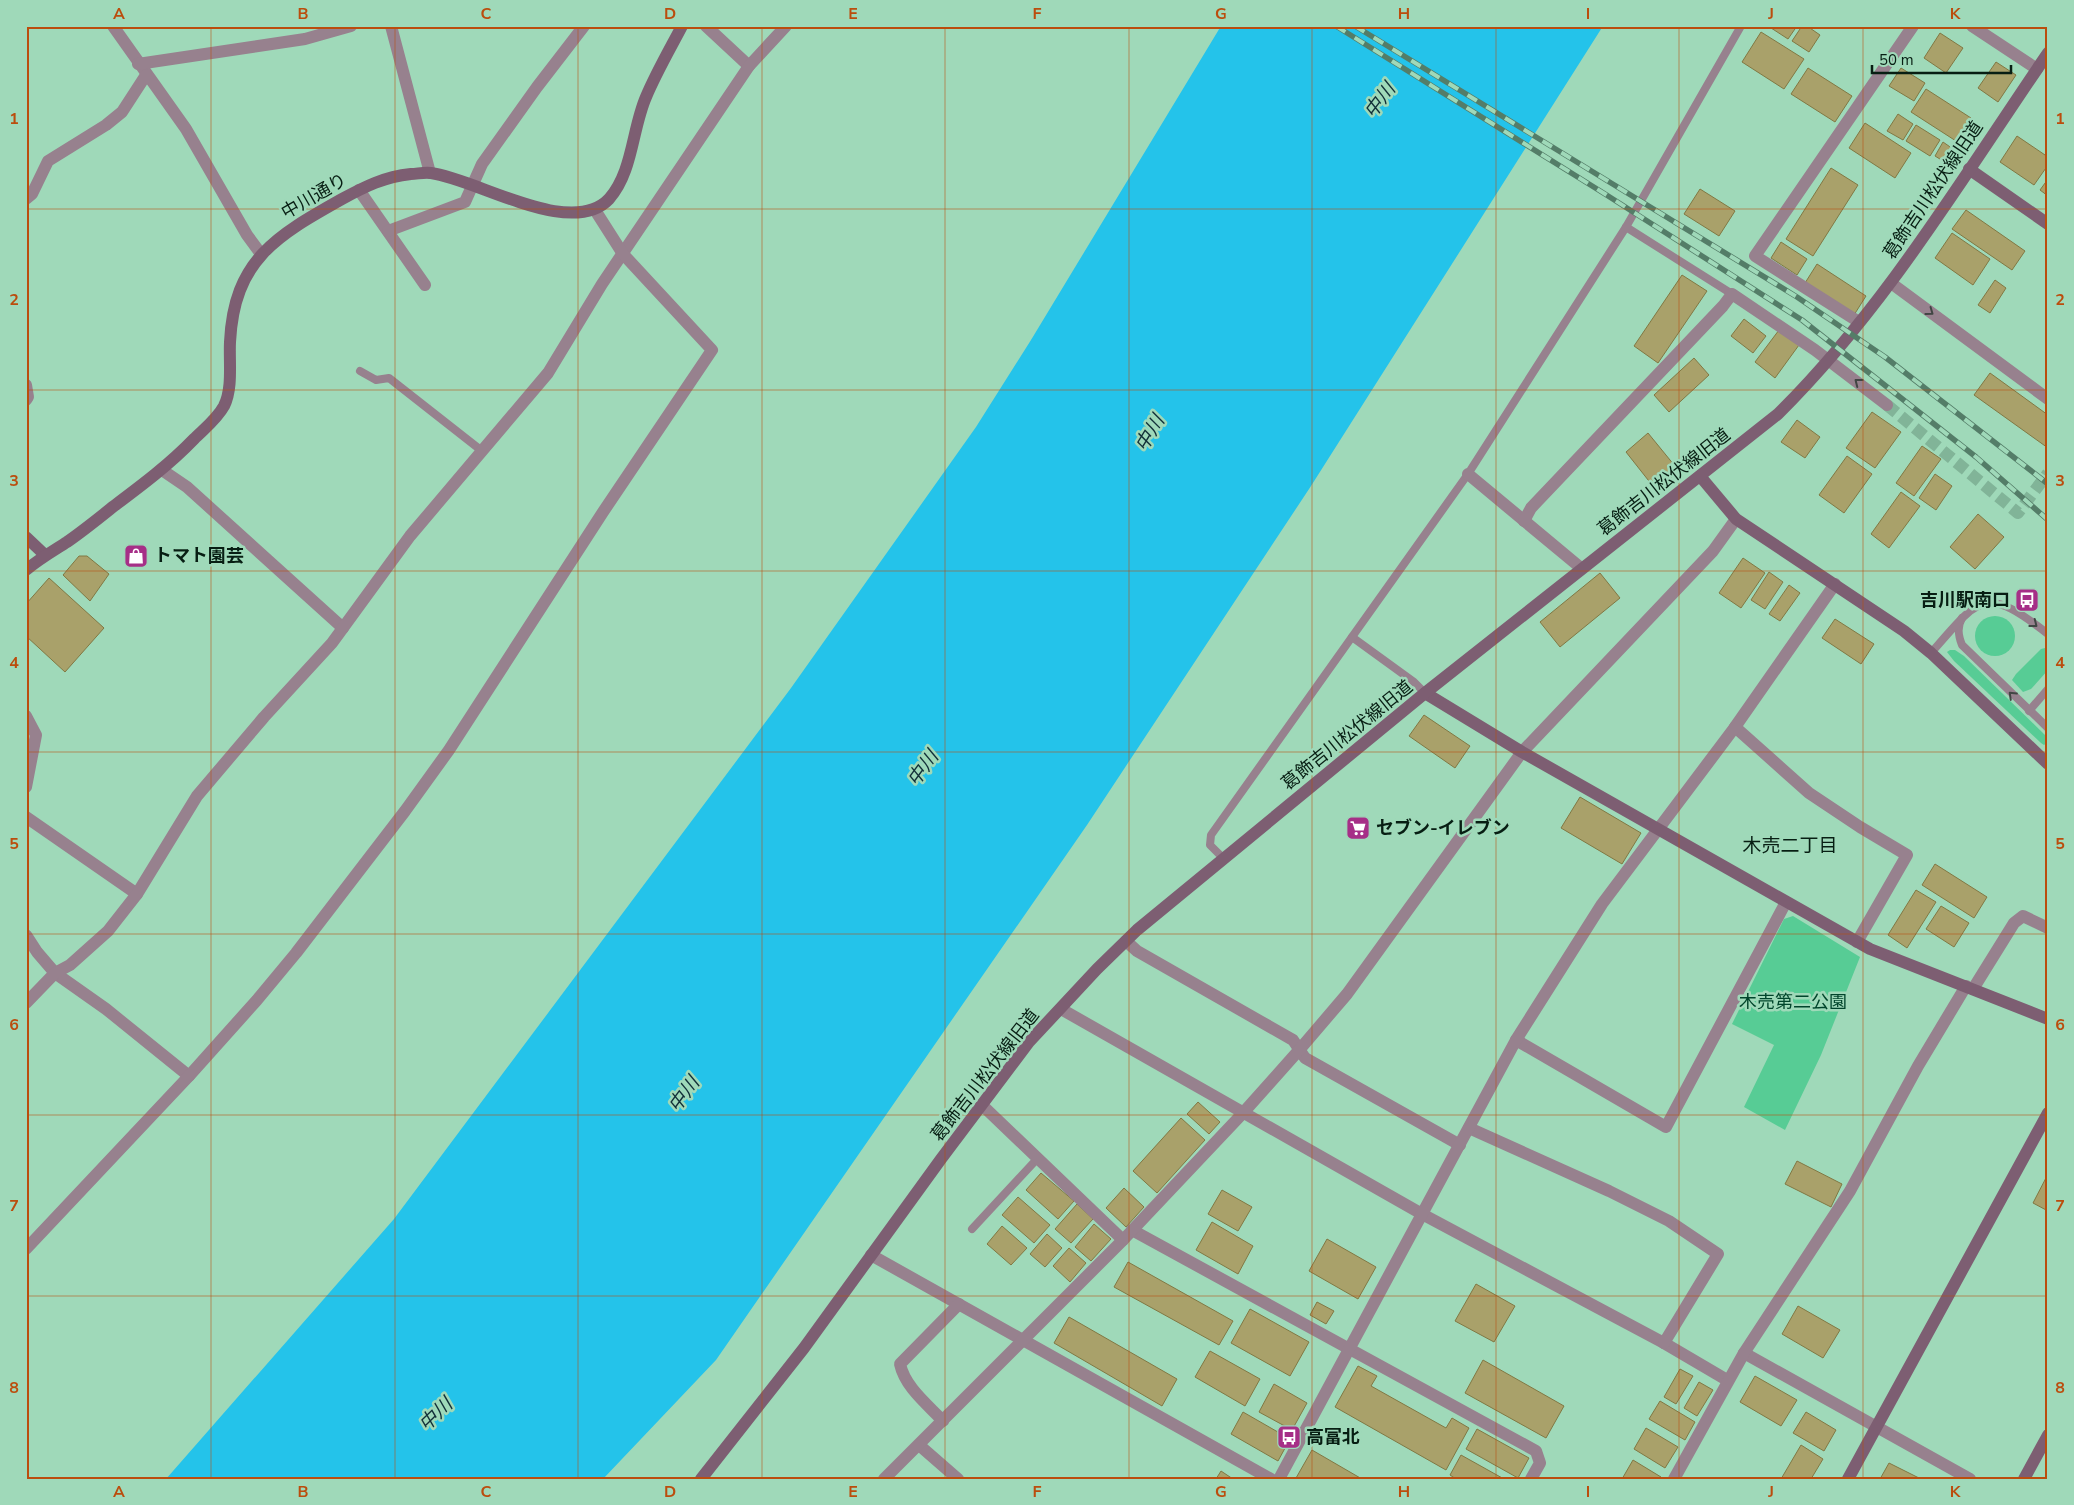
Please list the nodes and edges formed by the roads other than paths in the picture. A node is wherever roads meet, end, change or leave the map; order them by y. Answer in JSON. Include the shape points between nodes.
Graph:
{"nodes":[{"id":1,"x":113,"y":26,"type":"edge"},
{"id":2,"x":351,"y":26,"type":"edge"},
{"id":3,"x":391,"y":26,"type":"edge"},
{"id":4,"x":584,"y":26,"type":"edge"},
{"id":5,"x":682,"y":26,"type":"edge"},
{"id":6,"x":706,"y":26,"type":"edge"},
{"id":7,"x":786,"y":26,"type":"edge"},
{"id":8,"x":1741,"y":26,"type":"edge"},
{"id":9,"x":1913,"y":26,"type":"edge"},
{"id":10,"x":1972,"y":26,"type":"edge"},
{"id":11,"x":2048,"y":53,"type":"edge"},
{"id":12,"x":138,"y":64,"type":"junction"},
{"id":13,"x":749,"y":66,"type":"junction"},
{"id":14,"x":2037,"y":69,"type":"junction"},
{"id":15,"x":146,"y":75,"type":"junction"},
{"id":16,"x":1969,"y":169,"type":"junction"},
{"id":17,"x":430,"y":173,"type":"junction"},
{"id":18,"x":474,"y":186,"type":"junction"},
{"id":19,"x":359,"y":190,"type":"junction"},
{"id":20,"x":26,"y":200,"type":"edge"},
{"id":21,"x":595,"y":210,"type":"junction"},
{"id":22,"x":2048,"y":224,"type":"edge"},
{"id":23,"x":1626,"y":227,"type":"junction"},
{"id":24,"x":388,"y":232,"type":"junction"},
{"id":25,"x":261,"y":254,"type":"junction"},
{"id":26,"x":623,"y":254,"type":"junction"},
{"id":27,"x":1891,"y":283,"type":"junction"},
{"id":28,"x":425,"y":285,"type":"dead end"},
{"id":29,"x":1732,"y":294,"type":"junction"},
{"id":30,"x":1859,"y":322,"type":"junction"},
{"id":31,"x":1829,"y":360,"type":"junction"},
{"id":32,"x":360,"y":371,"type":"dead end"},
{"id":33,"x":26,"y":385,"type":"edge"},
{"id":34,"x":2048,"y":399,"type":"edge"},
{"id":35,"x":26,"y":400,"type":"edge"},
{"id":36,"x":1886,"y":405,"type":"tunnel mouth"},
{"id":37,"x":482,"y":451,"type":"junction"},
{"id":38,"x":162,"y":470,"type":"junction"},
{"id":39,"x":1468,"y":474,"type":"junction"},
{"id":40,"x":1700,"y":476,"type":"junction"},
{"id":41,"x":1736,"y":520,"type":"junction"},
{"id":42,"x":1524,"y":521,"type":"junction"},
{"id":43,"x":26,"y":537,"type":"edge"},
{"id":44,"x":45,"y":555,"type":"junction"},
{"id":45,"x":1581,"y":568,"type":"junction"},
{"id":46,"x":26,"y":570,"type":"edge"},
{"id":47,"x":1835,"y":584,"type":"junction"},
{"id":48,"x":1962,"y":618,"type":"junction"},
{"id":49,"x":343,"y":628,"type":"junction"},
{"id":50,"x":2048,"y":634,"type":"edge"},
{"id":51,"x":1352,"y":638,"type":"junction"},
{"id":52,"x":1931,"y":653,"type":"junction"},
{"id":53,"x":2048,"y":689,"type":"edge"},
{"id":54,"x":1425,"y":693,"type":"junction"},
{"id":55,"x":2029,"y":711,"type":"junction"},
{"id":56,"x":26,"y":716,"type":"edge"},
{"id":57,"x":1735,"y":727,"type":"junction"},
{"id":58,"x":2048,"y":728,"type":"edge"},
{"id":59,"x":1522,"y":752,"type":"junction"},
{"id":60,"x":2047,"y":762,"type":"edge"},
{"id":61,"x":26,"y":787,"type":"edge"},
{"id":62,"x":26,"y":817,"type":"edge"},
{"id":63,"x":1659,"y":830,"type":"junction"},
{"id":64,"x":1224,"y":858,"type":"junction"},
{"id":65,"x":137,"y":894,"type":"junction"},
{"id":66,"x":1786,"y":902,"type":"junction"},
{"id":67,"x":2048,"y":928,"type":"edge"},
{"id":68,"x":26,"y":935,"type":"edge"},
{"id":69,"x":1126,"y":941,"type":"junction"},
{"id":70,"x":1857,"y":942,"type":"junction"},
{"id":71,"x":55,"y":973,"type":"junction"},
{"id":72,"x":1970,"y":987,"type":"junction"},
{"id":73,"x":26,"y":1004,"type":"edge"},
{"id":74,"x":1061,"y":1009,"type":"junction"},
{"id":75,"x":2048,"y":1019,"type":"edge"},
{"id":76,"x":1516,"y":1040,"type":"junction"},
{"id":77,"x":1300,"y":1049,"type":"junction"},
{"id":78,"x":189,"y":1076,"type":"junction"},
{"id":79,"x":982,"y":1105,"type":"junction"},
{"id":80,"x":1243,"y":1113,"type":"junction"},
{"id":81,"x":2046,"y":1119,"type":"edge"},
{"id":82,"x":1469,"y":1128,"type":"junction"},
{"id":83,"x":1460,"y":1145,"type":"junction"},
{"id":84,"x":1038,"y":1159,"type":"junction"},
{"id":85,"x":1422,"y":1214,"type":"junction"},
{"id":86,"x":972,"y":1229,"type":"dead end"},
{"id":87,"x":1132,"y":1230,"type":"junction"},
{"id":88,"x":1123,"y":1240,"type":"junction"},
{"id":89,"x":26,"y":1249,"type":"edge"},
{"id":90,"x":871,"y":1254,"type":"junction"},
{"id":91,"x":959,"y":1304,"type":"junction"},
{"id":92,"x":1022,"y":1340,"type":"junction"},
{"id":93,"x":1664,"y":1343,"type":"junction"},
{"id":94,"x":1350,"y":1348,"type":"junction"},
{"id":95,"x":1744,"y":1353,"type":"junction"},
{"id":96,"x":1727,"y":1380,"type":"junction"},
{"id":97,"x":943,"y":1421,"type":"junction"},
{"id":98,"x":1876,"y":1428,"type":"junction"},
{"id":99,"x":2048,"y":1435,"type":"edge"},
{"id":100,"x":918,"y":1445,"type":"junction"},
{"id":101,"x":701,"y":1479,"type":"edge"},
{"id":102,"x":884,"y":1479,"type":"edge"},
{"id":103,"x":958,"y":1479,"type":"edge"},
{"id":104,"x":1271,"y":1479,"type":"edge"},
{"id":105,"x":1279,"y":1479,"type":"edge"},
{"id":106,"x":1530,"y":1479,"type":"edge"},
{"id":107,"x":1674,"y":1479,"type":"edge"},
{"id":108,"x":1848,"y":1479,"type":"edge"},
{"id":109,"x":1970,"y":1479,"type":"edge"},
{"id":110,"x":2024,"y":1479,"type":"edge"}],
"edges":[{"from":1,"to":12,"type":"street"},
{"from":2,"to":12,"type":"street","via":[[305,39]]},
{"from":3,"to":17,"type":"street"},
{"from":4,"to":18,"type":"street","via":[[482,164]]},
{"from":5,"to":21,"type":"street","via":[[646,95],[626,167],[618,184],[609,198]]},
{"from":6,"to":13,"type":"street"},
{"from":7,"to":13,"type":"street"},
{"from":8,"to":23,"type":"lane"},
{"from":9,"to":30,"type":"street","via":[[1755,256]]},
{"from":10,"to":14,"type":"street"},
{"from":11,"to":14,"type":"street","name":"葛飾吉川松伏線旧道"},
{"from":12,"to":15,"type":"street"},
{"from":13,"to":26,"type":"street"},
{"from":14,"to":16,"type":"street","name":"葛飾吉川松伏線旧道"},
{"from":15,"to":20,"type":"street","via":[[122,112],[48,161]]},
{"from":15,"to":25,"type":"street","via":[[186,129]]},
{"from":16,"to":22,"type":"street"},
{"from":16,"to":27,"type":"street","name":"葛飾吉川松伏線旧道"},
{"from":17,"to":18,"type":"street","name":"中川通り"},
{"from":17,"to":19,"type":"street","name":"中川通り","via":[[390,176]]},
{"from":18,"to":21,"type":"street","name":"中川通り","via":[[562,213]]},
{"from":18,"to":24,"type":"street","via":[[464,202]]},
{"from":19,"to":24,"type":"street"},
{"from":19,"to":25,"type":"street","name":"中川通り","via":[[289,230]]},
{"from":21,"to":26,"type":"street"},
{"from":23,"to":29,"type":"lane"},
{"from":23,"to":39,"type":"lane"},
{"from":24,"to":28,"type":"street"},
{"from":25,"to":38,"type":"street","name":"中川通り","via":[[243,280],[235,304],[224,406]]},
{"from":26,"to":37,"type":"street","via":[[548,373]]},
{"from":26,"to":78,"type":"street","via":[[712,350],[449,750],[296,953]]},
{"from":27,"to":30,"type":"street","name":"葛飾吉川松伏線旧道"},
{"from":27,"to":34,"type":"street","one_way":true},
{"from":29,"to":31,"type":"street"},
{"from":29,"to":42,"type":"street","via":[[1531,508]]},
{"from":30,"to":31,"type":"street","name":"葛飾吉川松伏線旧道"},
{"from":36,"to":31,"type":"street","one_way":true},
{"from":31,"to":40,"type":"street","name":"葛飾吉川松伏線旧道","via":[[1778,414]]},
{"from":32,"to":37,"type":"lane","via":[[376,380],[389,378]]},
{"from":33,"to":35,"type":"street"},
{"from":37,"to":49,"type":"street","via":[[410,536]]},
{"from":38,"to":44,"type":"street","name":"中川通り"},
{"from":38,"to":49,"type":"street","via":[[187,487]]},
{"from":39,"to":42,"type":"street"},
{"from":39,"to":51,"type":"lane"},
{"from":40,"to":41,"type":"street"},
{"from":40,"to":45,"type":"street","name":"葛飾吉川松伏線旧道"},
{"from":41,"to":47,"type":"street"},
{"from":41,"to":59,"type":"street","via":[[1718,546]]},
{"from":42,"to":45,"type":"street"},
{"from":43,"to":44,"type":"street"},
{"from":44,"to":46,"type":"street","name":"中川通り"},
{"from":45,"to":54,"type":"street","name":"葛飾吉川松伏線旧道"},
{"from":47,"to":52,"type":"street"},
{"from":47,"to":57,"type":"street"},
{"from":48,"to":50,"type":"lane","one_way":true,"via":[[1975,606],[1996,603],[2020,613]]},
{"from":48,"to":52,"type":"lane"},
{"from":55,"to":48,"type":"lane","one_way":true,"via":[[1962,645],[1958,625]]},
{"from":49,"to":65,"type":"street","via":[[197,796]]},
{"from":51,"to":54,"type":"lane"},
{"from":51,"to":64,"type":"lane","via":[[1210,835],[1210,844]]},
{"from":52,"to":60,"type":"street"},
{"from":53,"to":55,"type":"lane"},
{"from":54,"to":59,"type":"street"},
{"from":54,"to":64,"type":"street","name":"葛飾吉川松伏線旧道"},
{"from":55,"to":58,"type":"lane"},
{"from":56,"to":61,"type":"street","via":[[36,735]]},
{"from":57,"to":63,"type":"street"},
{"from":57,"to":70,"type":"street","via":[[1809,793],[1907,855]]},
{"from":59,"to":63,"type":"street"},
{"from":59,"to":77,"type":"street","via":[[1347,994]]},
{"from":62,"to":65,"type":"street"},
{"from":63,"to":66,"type":"street"},
{"from":63,"to":76,"type":"street","via":[[1602,904]]},
{"from":64,"to":69,"type":"street","name":"葛飾吉川松伏線旧道"},
{"from":65,"to":71,"type":"street","via":[[108,931],[70,965]]},
{"from":66,"to":70,"type":"street"},
{"from":66,"to":76,"type":"street","via":[[1666,1127]]},
{"from":67,"to":72,"type":"street","via":[[2023,916],[2014,923]]},
{"from":68,"to":71,"type":"street"},
{"from":69,"to":74,"type":"street","name":"葛飾吉川松伏線旧道"},
{"from":69,"to":77,"type":"street","via":[[1137,952],[1293,1040]]},
{"from":70,"to":72,"type":"street"},
{"from":71,"to":73,"type":"street"},
{"from":71,"to":78,"type":"street"},
{"from":72,"to":75,"type":"street"},
{"from":72,"to":95,"type":"street","via":[[1918,1066],[1850,1191]]},
{"from":74,"to":79,"type":"street","name":"葛飾吉川松伏線旧道","via":[[1029,1042]]},
{"from":74,"to":80,"type":"street"},
{"from":76,"to":82,"type":"street"},
{"from":77,"to":80,"type":"street"},
{"from":77,"to":83,"type":"street","via":[[1305,1058]]},
{"from":78,"to":89,"type":"street"},
{"from":79,"to":84,"type":"street"},
{"from":79,"to":90,"type":"street","name":"葛飾吉川松伏線旧道"},
{"from":80,"to":85,"type":"street"},
{"from":80,"to":87,"type":"street"},
{"from":81,"to":98,"type":"street"},
{"from":82,"to":83,"type":"street"},
{"from":82,"to":93,"type":"street","via":[[1618,1195],[1669,1221],[1718,1254]]},
{"from":83,"to":85,"type":"street"},
{"from":84,"to":86,"type":"lane"},
{"from":84,"to":88,"type":"street"},
{"from":85,"to":93,"type":"street"},
{"from":85,"to":94,"type":"street"},
{"from":87,"to":88,"type":"street"},
{"from":87,"to":94,"type":"street"},
{"from":88,"to":92,"type":"street"},
{"from":90,"to":91,"type":"street"},
{"from":90,"to":101,"type":"street","name":"葛飾吉川松伏線旧道","via":[[804,1348]]},
{"from":91,"to":92,"type":"street"},
{"from":91,"to":97,"type":"street","via":[[900,1364],[902,1375]]},
{"from":92,"to":97,"type":"street"},
{"from":92,"to":104,"type":"street"},
{"from":93,"to":96,"type":"street"},
{"from":94,"to":105,"type":"street"},
{"from":94,"to":106,"type":"street","via":[[1536,1451],[1540,1463]]},
{"from":95,"to":96,"type":"street"},
{"from":95,"to":98,"type":"street"},
{"from":96,"to":107,"type":"street"},
{"from":97,"to":100,"type":"street"},
{"from":98,"to":108,"type":"street"},
{"from":98,"to":109,"type":"street"},
{"from":99,"to":110,"type":"street"},
{"from":100,"to":102,"type":"street"},
{"from":100,"to":103,"type":"street"}]}
